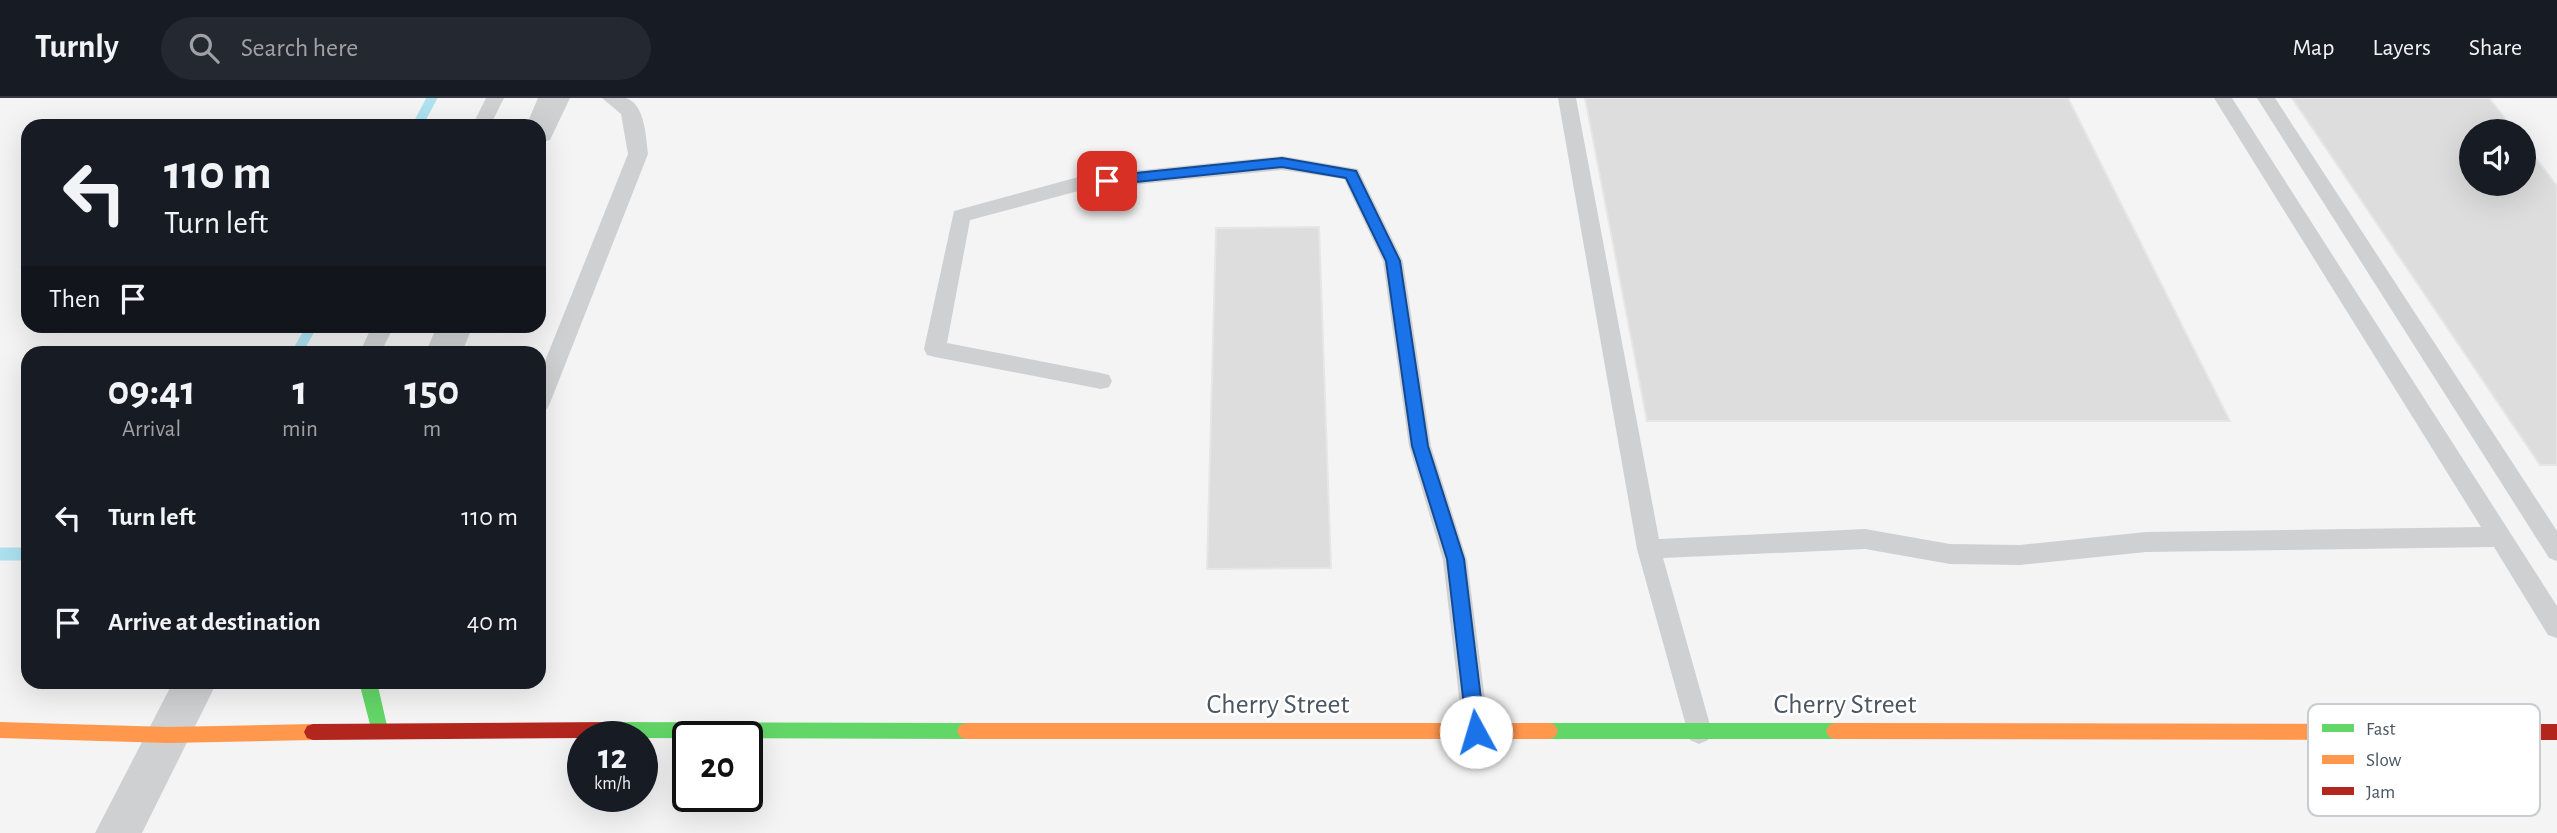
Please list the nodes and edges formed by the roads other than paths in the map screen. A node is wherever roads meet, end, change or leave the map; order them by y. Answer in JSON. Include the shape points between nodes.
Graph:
{"nodes":[{"id":1,"x":495,"y":98,"type":"edge"},
{"id":2,"x":554,"y":98,"type":"edge"},
{"id":3,"x":611,"y":98,"type":"edge"},
{"id":4,"x":1567,"y":98,"type":"edge"},
{"id":5,"x":2223,"y":98,"type":"edge"},
{"id":6,"x":2266,"y":98,"type":"edge"},
{"id":7,"x":484,"y":119,"type":"edge"},
{"id":8,"x":545,"y":119,"type":"edge"},
{"id":9,"x":1101,"y":381,"type":"dead end"},
{"id":10,"x":546,"y":385,"type":"edge"},
{"id":11,"x":2500,"y":537,"type":"junction"},
{"id":12,"x":1649,"y":549,"type":"junction"},
{"id":13,"x":2557,"y":551,"type":"edge"},
{"id":14,"x":2557,"y":627,"type":"edge"},
{"id":15,"x":192,"y":689,"type":"edge"},
{"id":16,"x":370,"y":689,"type":"edge"},
{"id":17,"x":0,"y":730,"type":"edge"},
{"id":18,"x":379,"y":730,"type":"junction"},
{"id":19,"x":1476,"y":732,"type":"junction"},
{"id":20,"x":1699,"y":732,"type":"junction"},
{"id":21,"x":2308,"y":732,"type":"edge"},
{"id":22,"x":169,"y":735,"type":"junction"},
{"id":23,"x":118,"y":833,"type":"edge"}],
"edges":[{"from":1,"to":7,"type":"lane"},
{"from":2,"to":8,"type":"street"},
{"from":3,"to":10,"type":"lane","via":[[634,119],[638,154]]},
{"from":4,"to":12,"type":"lane"},
{"from":5,"to":11,"type":"lane"},
{"from":6,"to":13,"type":"lane"},
{"from":9,"to":19,"type":"lane","via":[[935,349],[961,216],[1082,183],[1282,163],[1351,174],[1393,261],[1420,446],[1455,559]]},
{"from":11,"to":12,"type":"lane","via":[[2146,542],[2020,555],[1950,554],[1865,539]]},
{"from":11,"to":14,"type":"lane"},
{"from":12,"to":20,"type":"lane"},
{"from":15,"to":22,"type":"street"},
{"from":16,"to":18,"type":"street"},
{"from":17,"to":22,"type":"street","name":"Cherry Street"},
{"from":18,"to":19,"type":"street","name":"Cherry Street"},
{"from":18,"to":22,"type":"street","name":"Cherry Street"},
{"from":19,"to":20,"type":"street","name":"Cherry Street"},
{"from":20,"to":21,"type":"street","name":"Cherry Street"},
{"from":22,"to":23,"type":"street"}]}
